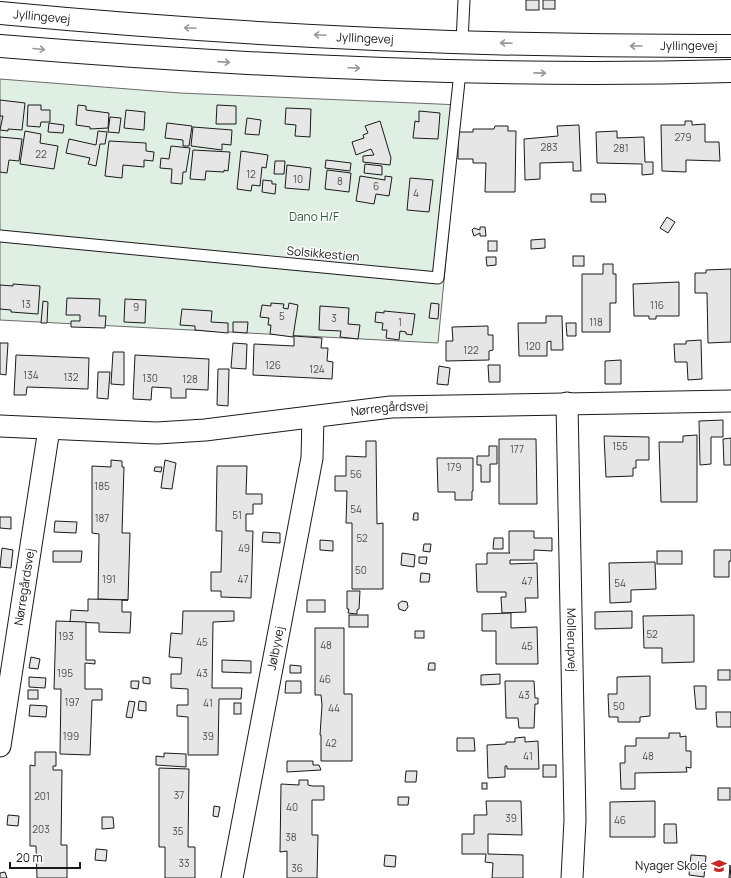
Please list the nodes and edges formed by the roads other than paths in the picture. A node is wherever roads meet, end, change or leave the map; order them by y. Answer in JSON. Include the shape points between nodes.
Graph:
{"nodes":[{"id":1,"x":464,"y":0,"type":"edge"},
{"id":2,"x":0,"y":13,"type":"edge"},
{"id":3,"x":462,"y":42,"type":"junction"},
{"id":4,"x":0,"y":46,"type":"edge"},
{"id":5,"x":731,"y":46,"type":"edge"},
{"id":6,"x":731,"y":71,"type":"edge"},
{"id":7,"x":460,"y":72,"type":"junction"},
{"id":8,"x":0,"y":236,"type":"edge"},
{"id":9,"x":731,"y":401,"type":"edge"},
{"id":10,"x":567,"y":403,"type":"junction"},
{"id":11,"x":313,"y":418,"type":"junction"},
{"id":12,"x":0,"y":426,"type":"edge"},
{"id":13,"x":49,"y":429,"type":"junction"},
{"id":14,"x":0,"y":746,"type":"edge"},
{"id":15,"x":232,"y":878,"type":"edge"},
{"id":16,"x":572,"y":878,"type":"edge"}],
"edges":[{"from":1,"to":3,"type":"lane"},
{"from":3,"to":2,"type":"street","name":"Jyllingevej","one_way":true,"via":[[179,28]]},
{"from":5,"to":3,"type":"street","name":"Jyllingevej","one_way":true,"via":[[592,46]]},
{"from":4,"to":7,"type":"street","one_way":true,"via":[[239,63]]},
{"from":7,"to":6,"type":"street","one_way":true,"via":[[629,74]]},
{"from":7,"to":8,"type":"lane","name":"Solsikkestien","via":[[438,278]]},
{"from":9,"to":10,"type":"street","name":"Nørregårdsvej"},
{"from":10,"to":11,"type":"street","name":"Nørregårdsvej","via":[[391,407]]},
{"from":10,"to":16,"type":"street","name":"Mollerupvej","via":[[575,820]]},
{"from":11,"to":13,"type":"street","name":"Nørregårdsvej","via":[[156,434]]},
{"from":11,"to":15,"type":"street","name":"Jølbyvej","via":[[312,458]]},
{"from":12,"to":13,"type":"street","name":"Nørregårdsvej"},
{"from":13,"to":14,"type":"street","name":"Nørregårdsvej"}]}
